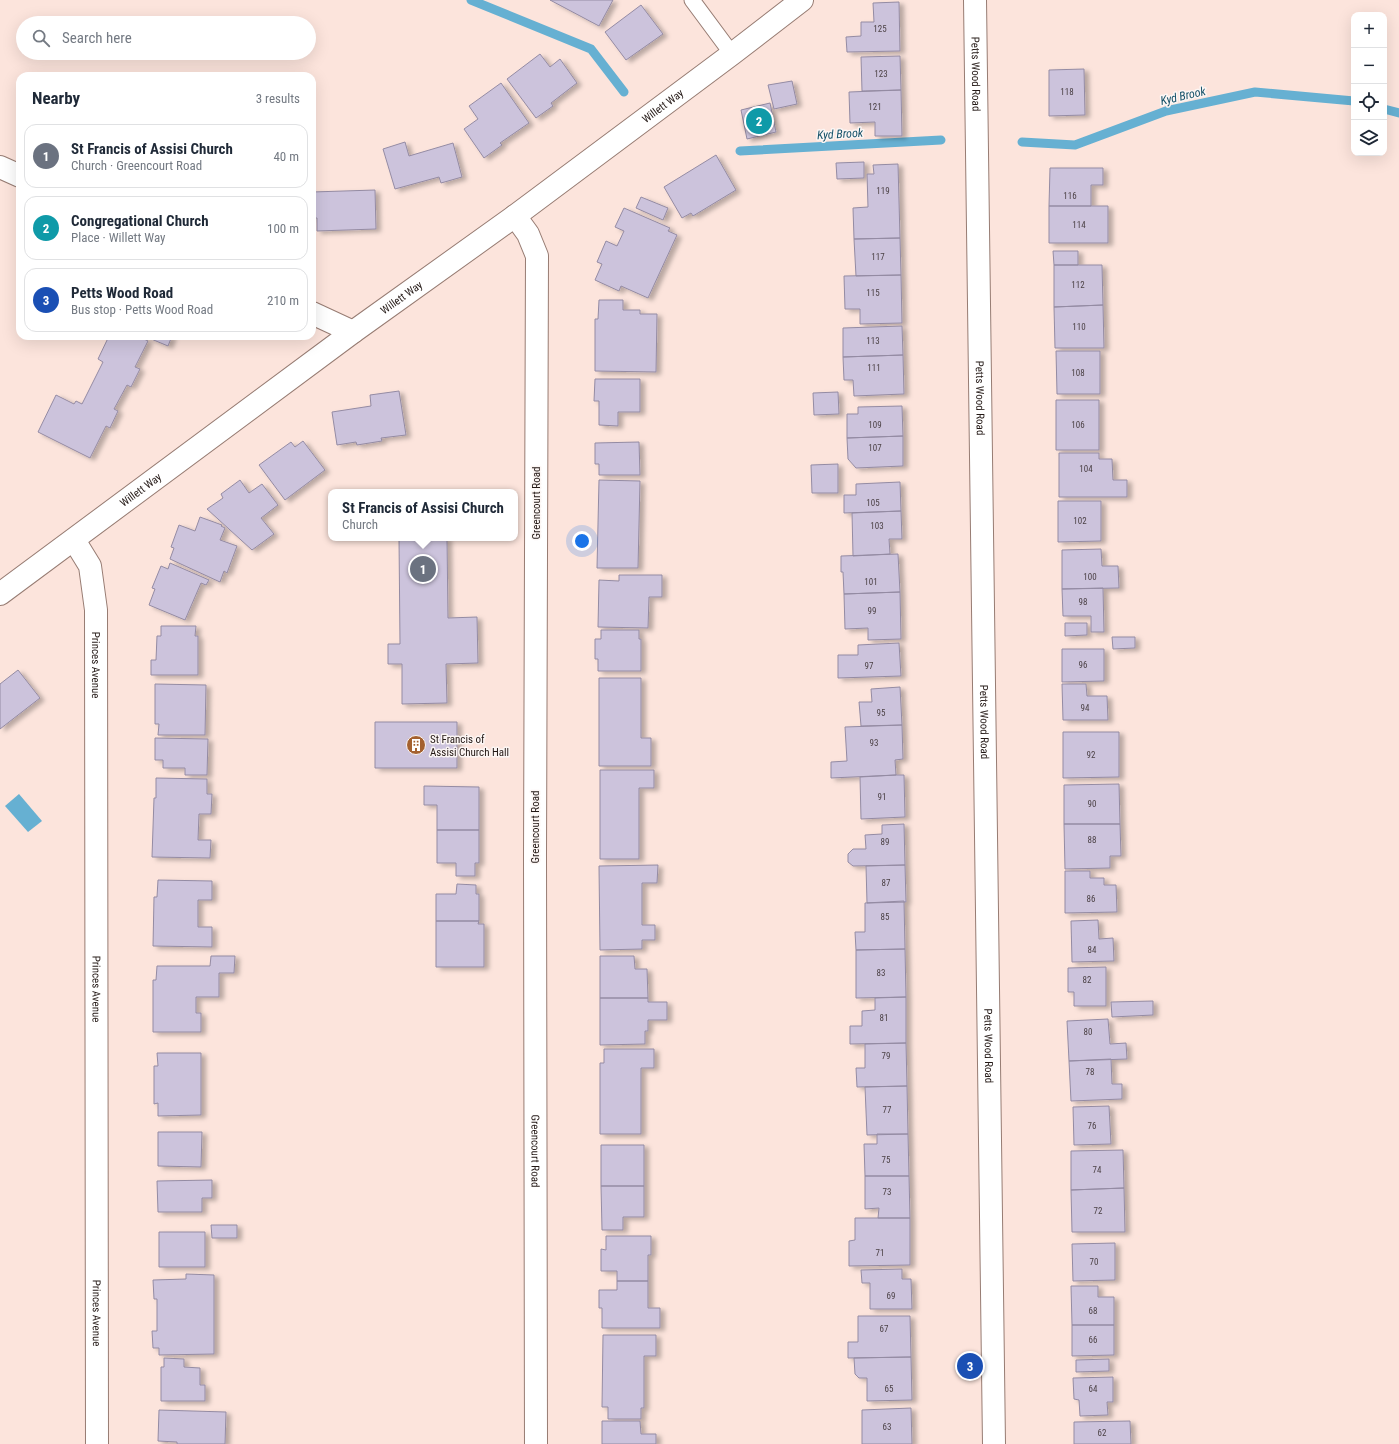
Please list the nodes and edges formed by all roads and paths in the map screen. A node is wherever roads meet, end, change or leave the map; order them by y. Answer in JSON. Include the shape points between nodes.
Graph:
{"nodes":[{"id":1,"x":692,"y":0,"type":"edge"},
{"id":2,"x":802,"y":0,"type":"edge"},
{"id":3,"x":975,"y":0,"type":"edge"},
{"id":4,"x":732,"y":54,"type":"junction"},
{"id":5,"x":0,"y":167,"type":"edge"},
{"id":6,"x":16,"y":174,"type":"edge"},
{"id":7,"x":515,"y":216,"type":"junction"},
{"id":8,"x":316,"y":315,"type":"edge"},
{"id":9,"x":353,"y":332,"type":"junction"},
{"id":10,"x":74,"y":540,"type":"junction"},
{"id":11,"x":0,"y":594,"type":"edge"},
{"id":12,"x":97,"y":1444,"type":"edge"},
{"id":13,"x":536,"y":1444,"type":"edge"},
{"id":14,"x":994,"y":1444,"type":"edge"}],
"edges":[{"from":1,"to":4,"type":"lane"},
{"from":2,"to":4,"type":"street","name":"Willett Way"},
{"from":3,"to":14,"type":"street","name":"Petts Wood Road"},
{"from":4,"to":7,"type":"street","name":"Willett Way"},
{"from":5,"to":6,"type":"street"},
{"from":7,"to":9,"type":"street","name":"Willett Way"},
{"from":7,"to":13,"type":"street","name":"Greencourt Road","via":[[528,234],[537,256],[534,856]]},
{"from":8,"to":9,"type":"street"},
{"from":9,"to":10,"type":"street","name":"Willett Way"},
{"from":10,"to":11,"type":"street","name":"Willett Way"},
{"from":10,"to":12,"type":"street","name":"Princes Avenue","via":[[90,566],[96,610]]}]}
